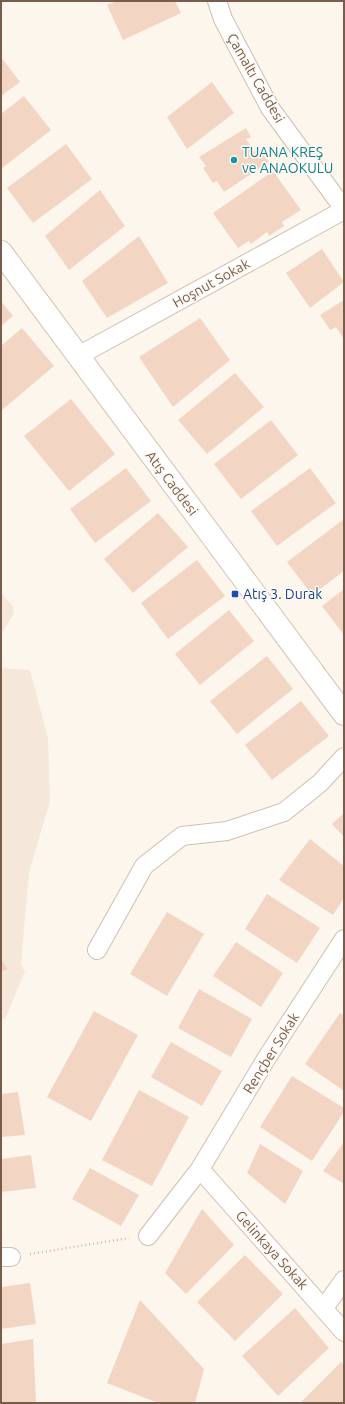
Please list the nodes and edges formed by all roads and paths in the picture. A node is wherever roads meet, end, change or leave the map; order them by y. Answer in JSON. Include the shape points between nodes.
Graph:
{"nodes":[{"id":1,"x":217,"y":1,"type":"edge"},
{"id":2,"x":344,"y":210,"type":"edge"},
{"id":3,"x":1,"y":252,"type":"edge"},
{"id":4,"x":78,"y":356,"type":"junction"},
{"id":5,"x":344,"y":714,"type":"edge"},
{"id":6,"x":344,"y":758,"type":"edge"},
{"id":7,"x":344,"y":939,"type":"edge"},
{"id":8,"x":97,"y":950,"type":"dead end"},
{"id":9,"x":200,"y":1169,"type":"junction"},
{"id":10,"x":148,"y":1236,"type":"joint"},
{"id":11,"x":6,"y":1257,"type":"edge"},
{"id":12,"x":344,"y":1280,"type":"edge"},
{"id":13,"x":324,"y":1308,"type":"junction"},
{"id":14,"x":344,"y":1332,"type":"edge"}],
"edges":[{"from":1,"to":2,"type":"street","name":"Çamaltı Caddesi","via":[[222,19],[270,108]]},
{"from":2,"to":4,"type":"street","name":"Hoşnut Sokak"},
{"from":3,"to":4,"type":"street","name":"Atış Caddesi"},
{"from":4,"to":5,"type":"street","name":"Atış Caddesi"},
{"from":6,"to":8,"type":"street","via":[[320,784],[284,812],[227,832],[182,836],[144,866]]},
{"from":7,"to":9,"type":"street","name":"Rençber Sokak","via":[[266,1059]]},
{"from":9,"to":10,"type":"street","name":"Rençber Sokak"},
{"from":9,"to":13,"type":"street","name":"Gelinkaya Sokak"},
{"from":10,"to":11,"type":"path"},
{"from":12,"to":13,"type":"street"},
{"from":13,"to":14,"type":"street","name":"Gelinkaya Sokak"}]}
